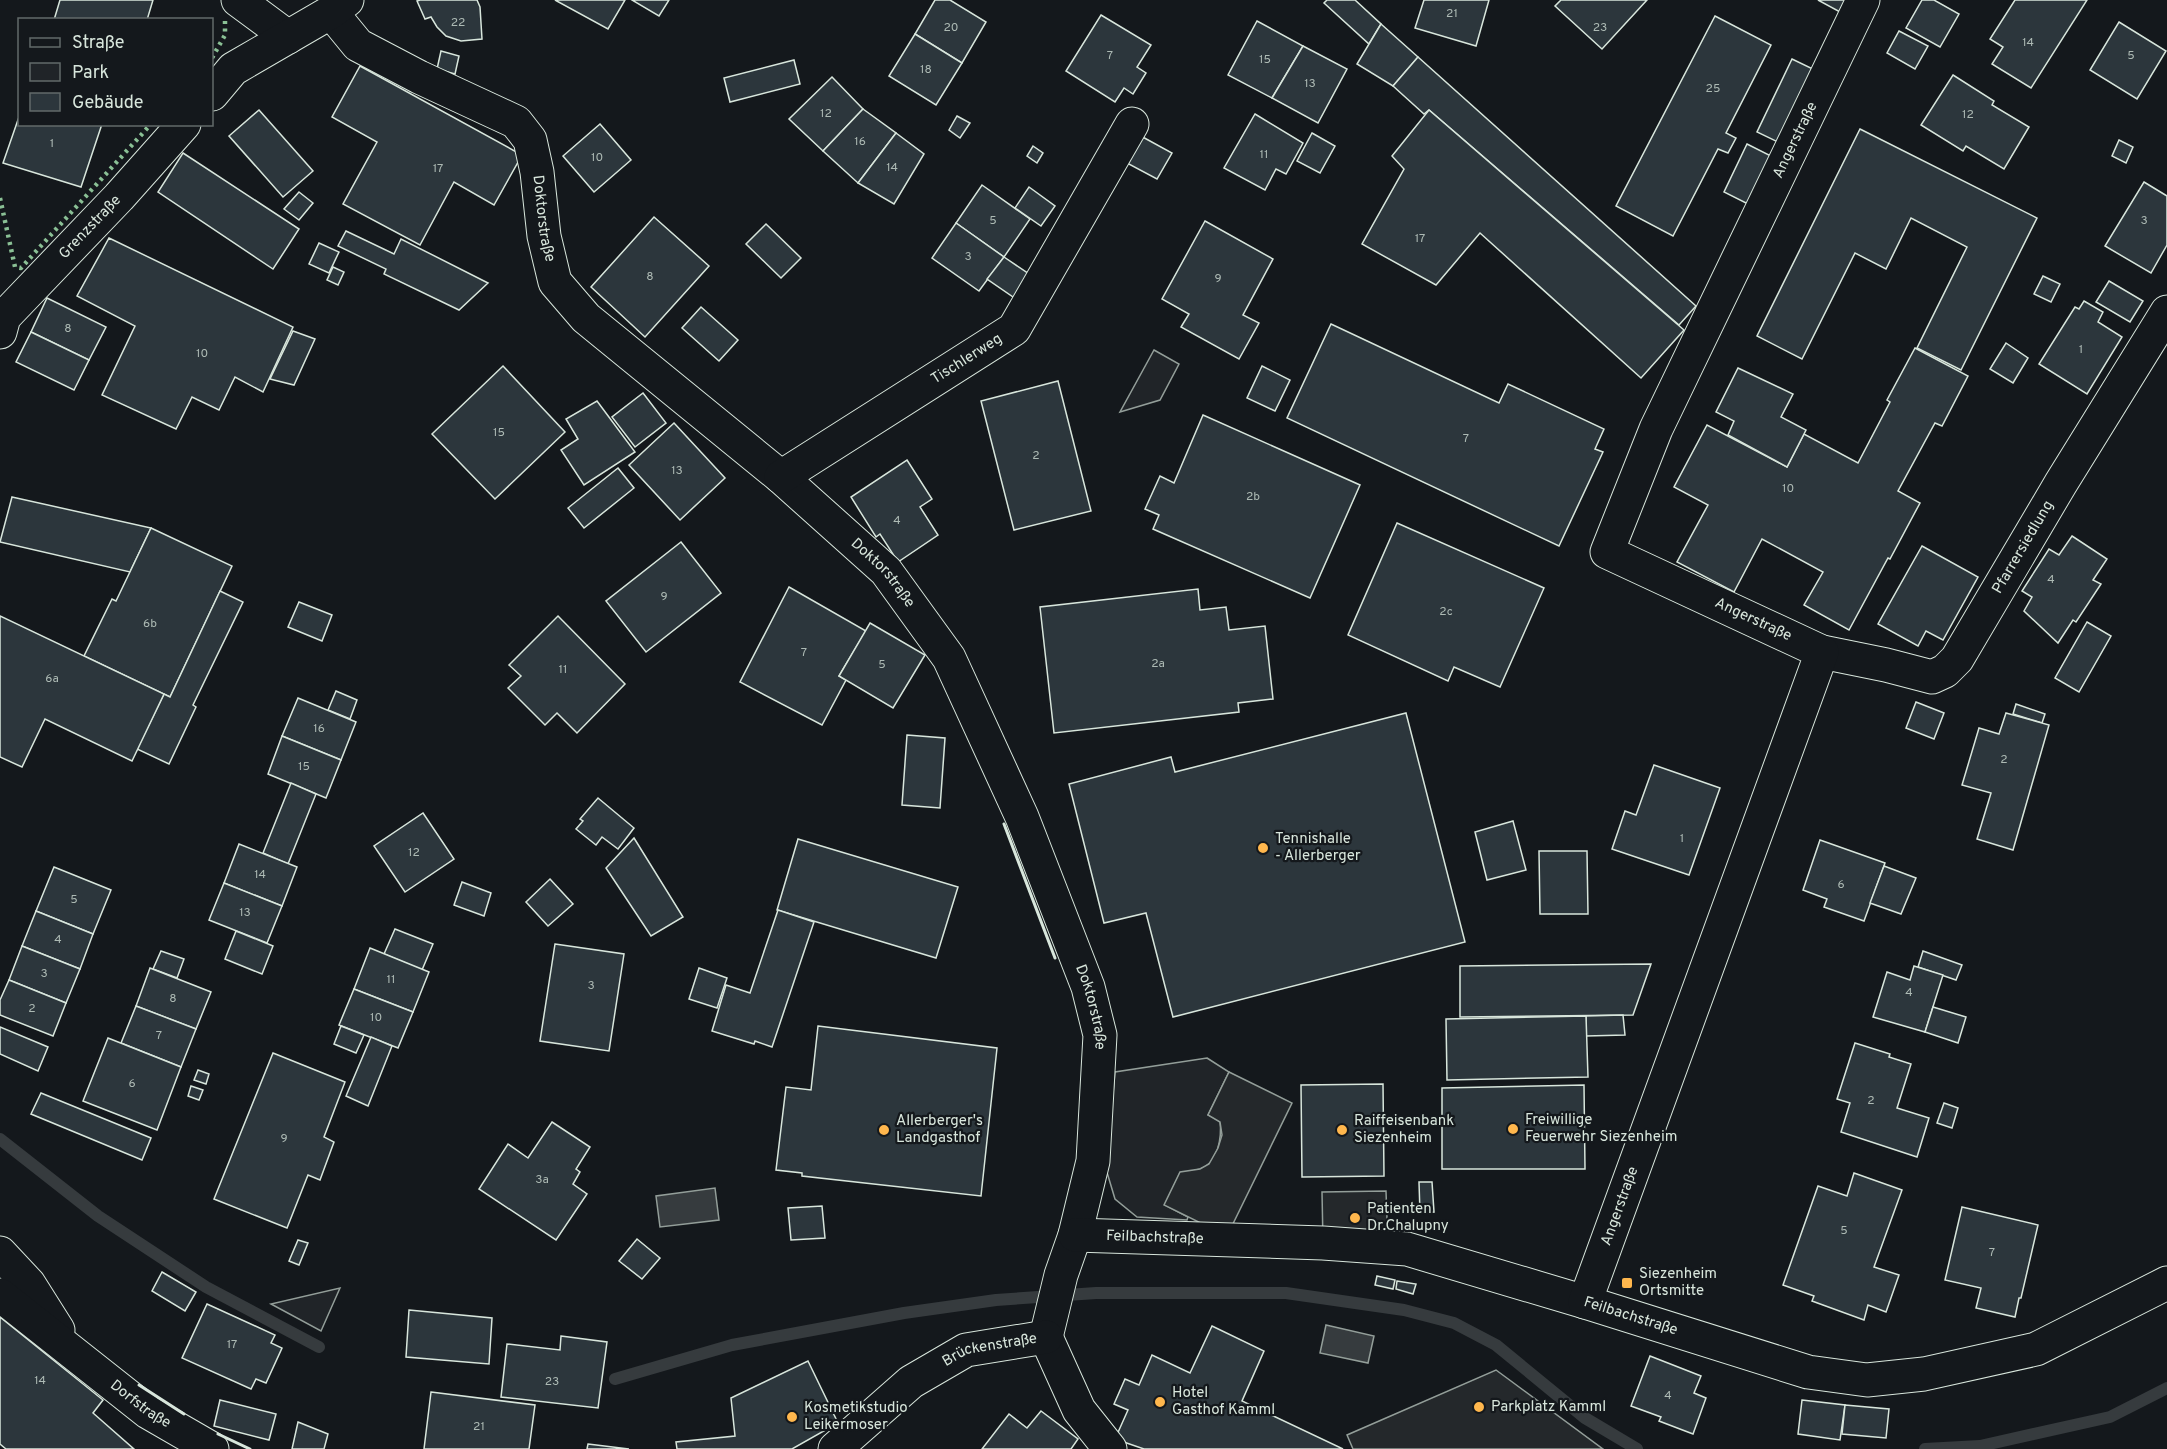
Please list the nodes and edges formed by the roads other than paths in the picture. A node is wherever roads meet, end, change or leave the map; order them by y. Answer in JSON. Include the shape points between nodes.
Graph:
{"nodes":[{"id":1,"x":238,"y":0,"type":"edge"},
{"id":2,"x":1863,"y":0,"type":"edge"},
{"id":3,"x":339,"y":6,"type":"edge"},
{"id":4,"x":288,"y":37,"type":"junction"},
{"id":5,"x":213,"y":93,"type":"edge"},
{"id":6,"x":1132,"y":124,"type":"dead end"},
{"id":7,"x":182,"y":126,"type":"edge"},
{"id":8,"x":2167,"y":312,"type":"edge"},
{"id":9,"x":1,"y":314,"type":"edge"},
{"id":10,"x":781,"y":477,"type":"junction"},
{"id":11,"x":1822,"y":652,"type":"junction"},
{"id":12,"x":1075,"y":1235,"type":"junction"},
{"id":13,"x":0,"y":1253,"type":"edge"},
{"id":14,"x":2164,"y":1278,"type":"edge"},
{"id":15,"x":0,"y":1295,"type":"edge"},
{"id":16,"x":1585,"y":1302,"type":"junction"},
{"id":17,"x":1048,"y":1328,"type":"junction"},
{"id":18,"x":74,"y":1354,"type":"junction"},
{"id":19,"x":212,"y":1449,"type":"edge"},
{"id":20,"x":835,"y":1449,"type":"edge"},
{"id":21,"x":1110,"y":1449,"type":"edge"}],
"edges":[{"from":1,"to":4,"type":"street"},
{"from":2,"to":11,"type":"street","name":"Angerstraße","via":[[1656,429],[1607,552]]},
{"from":3,"to":4,"type":"street"},
{"from":3,"to":10,"type":"street","name":"Doktorstraße","via":[[358,45],[516,122],[530,140],[555,282],[586,318]]},
{"from":4,"to":5,"type":"street","via":[[233,69]]},
{"from":6,"to":10,"type":"street","name":"Tischlerweg","via":[[1014,329]]},
{"from":7,"to":9,"type":"street","name":"Grenzstraße","via":[[119,197]]},
{"from":8,"to":11,"type":"street","name":"Pfarrersiedlung","via":[[1957,659],[1945,671],[1932,677]]},
{"from":10,"to":12,"type":"street","name":"Doktorstraße","via":[[886,571],[949,657],[1026,828],[1088,987],[1100,1035],[1093,1161]]},
{"from":11,"to":16,"type":"street","name":"Angerstraße"},
{"from":12,"to":16,"type":"street","name":"Feilbachstraße","via":[[1388,1246]]},
{"from":12,"to":17,"type":"street","name":"Doktorstraße"},
{"from":13,"to":18,"type":"street","name":"Dorfstraße","via":[[29,1284]]},
{"from":14,"to":16,"type":"street","name":"Feilbachstraße","via":[[2036,1349],[1924,1374],[1867,1380],[1808,1372]]},
{"from":15,"to":18,"type":"street","name":"Dorfstraße"},
{"from":17,"to":20,"type":"street","name":"Brückenstraße","via":[[966,1350],[912,1382]]},
{"from":17,"to":21,"type":"street","name":"Brückenstraße","via":[[1079,1410]]},
{"from":18,"to":19,"type":"street","name":"Dorfstraße","via":[[148,1412]]}]}
